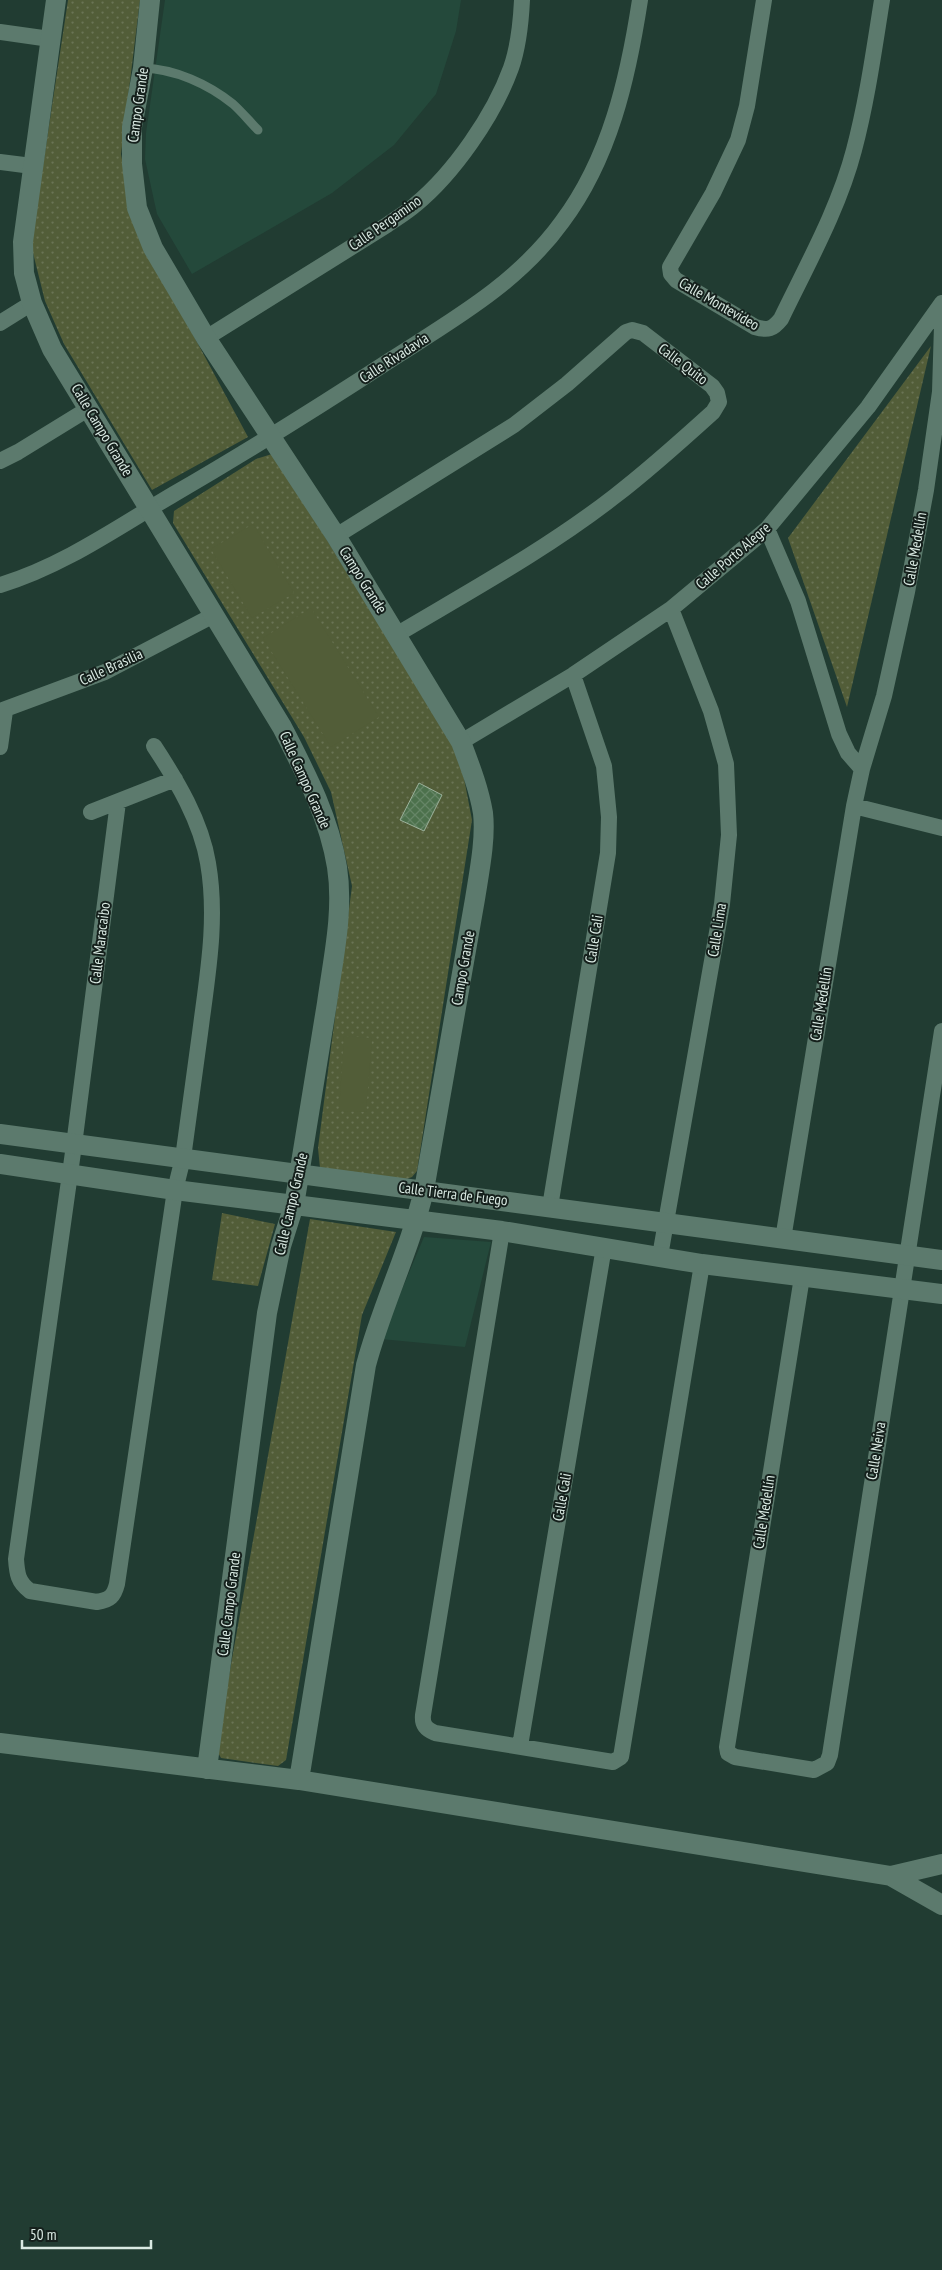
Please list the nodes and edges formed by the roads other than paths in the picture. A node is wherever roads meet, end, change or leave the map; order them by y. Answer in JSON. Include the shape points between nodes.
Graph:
{"nodes":[{"id":1,"x":56,"y":0,"type":"edge"},
{"id":2,"x":150,"y":0,"type":"edge"},
{"id":3,"x":522,"y":0,"type":"edge"},
{"id":4,"x":640,"y":0,"type":"edge"},
{"id":5,"x":764,"y":0,"type":"edge"},
{"id":6,"x":882,"y":0,"type":"edge"},
{"id":7,"x":0,"y":32,"type":"edge"},
{"id":8,"x":50,"y":39,"type":"junction"},
{"id":9,"x":143,"y":68,"type":"junction"},
{"id":10,"x":258,"y":130,"type":"dead end"},
{"id":11,"x":0,"y":162,"type":"edge"},
{"id":12,"x":32,"y":166,"type":"junction"},
{"id":13,"x":32,"y":303,"type":"junction"},
{"id":14,"x":942,"y":303,"type":"edge"},
{"id":15,"x":0,"y":323,"type":"edge"},
{"id":16,"x":942,"y":325,"type":"edge"},
{"id":17,"x":206,"y":338,"type":"junction"},
{"id":18,"x":88,"y":409,"type":"junction"},
{"id":19,"x":271,"y":438,"type":"junction"},
{"id":20,"x":0,"y":461,"type":"edge"},
{"id":21,"x":149,"y":508,"type":"junction"},
{"id":22,"x":766,"y":529,"type":"junction"},
{"id":23,"x":336,"y":536,"type":"junction"},
{"id":24,"x":0,"y":585,"type":"edge"},
{"id":25,"x":671,"y":610,"type":"junction"},
{"id":26,"x":214,"y":615,"type":"junction"},
{"id":27,"x":396,"y":635,"type":"junction"},
{"id":28,"x":573,"y":675,"type":"junction"},
{"id":29,"x":2,"y":711,"type":"edge"},
{"id":30,"x":461,"y":742,"type":"junction"},
{"id":31,"x":154,"y":746,"type":"dead end"},
{"id":32,"x":0,"y":747,"type":"edge"},
{"id":33,"x":862,"y":769,"type":"junction"},
{"id":34,"x":175,"y":779,"type":"junction"},
{"id":35,"x":118,"y":802,"type":"junction"},
{"id":36,"x":854,"y":806,"type":"junction"},
{"id":37,"x":91,"y":812,"type":"dead end"},
{"id":38,"x":942,"y":828,"type":"edge"},
{"id":39,"x":942,"y":1031,"type":"edge"},
{"id":40,"x":0,"y":1134,"type":"edge"},
{"id":41,"x":74,"y":1145,"type":"junction"},
{"id":42,"x":183,"y":1158,"type":"junction"},
{"id":43,"x":0,"y":1164,"type":"edge"},
{"id":44,"x":300,"y":1175,"type":"junction"},
{"id":45,"x":70,"y":1176,"type":"junction"},
{"id":46,"x":175,"y":1190,"type":"junction"},
{"id":47,"x":424,"y":1190,"type":"junction"},
{"id":48,"x":294,"y":1205,"type":"junction"},
{"id":49,"x":550,"y":1207,"type":"junction"},
{"id":50,"x":417,"y":1220,"type":"junction"},
{"id":51,"x":666,"y":1223,"type":"junction"},
{"id":52,"x":502,"y":1231,"type":"junction"},
{"id":53,"x":783,"y":1239,"type":"junction"},
{"id":54,"x":604,"y":1248,"type":"junction"},
{"id":55,"x":906,"y":1255,"type":"junction"},
{"id":56,"x":660,"y":1256,"type":"junction"},
{"id":57,"x":942,"y":1260,"type":"edge"},
{"id":58,"x":702,"y":1264,"type":"junction"},
{"id":59,"x":802,"y":1277,"type":"junction"},
{"id":60,"x":901,"y":1289,"type":"junction"},
{"id":61,"x":942,"y":1294,"type":"edge"},
{"id":62,"x":0,"y":1743,"type":"edge"},
{"id":63,"x":520,"y":1746,"type":"junction"},
{"id":64,"x":727,"y":1747,"type":"joint"},
{"id":65,"x":207,"y":1769,"type":"junction"},
{"id":66,"x":299,"y":1780,"type":"junction"},
{"id":67,"x":942,"y":1864,"type":"edge"},
{"id":68,"x":891,"y":1876,"type":"junction"},
{"id":69,"x":942,"y":1905,"type":"edge"}],
"edges":[{"from":1,"to":8,"type":"street","name":"Calle Campo Grande"},
{"from":2,"to":9,"type":"street","name":"Campo Grande"},
{"from":3,"to":17,"type":"street","name":"Calle Pergamino","via":[[512,66],[481,126],[439,181],[416,204],[387,225]]},
{"from":4,"to":19,"type":"street","name":"Calle Rivadavia","via":[[622,92],[608,138],[582,194],[534,257],[489,296]]},
{"from":5,"to":6,"type":"street","name":"Calle Montevideo","via":[[747,106],[738,140],[713,193],[670,267],[676,280],[765,330],[774,327],[781,318],[814,253],[846,175],[860,124]]},
{"from":7,"to":8,"type":"street"},
{"from":8,"to":12,"type":"street","name":"Calle Campo Grande"},
{"from":9,"to":10,"type":"lane","via":[[161,68],[208,88],[234,105]]},
{"from":9,"to":17,"type":"street","name":"Campo Grande","via":[[132,127],[137,208],[153,248]]},
{"from":11,"to":12,"type":"street"},
{"from":12,"to":13,"type":"street","name":"Calle Campo Grande","via":[[23,242],[24,273]]},
{"from":13,"to":15,"type":"street"},
{"from":13,"to":18,"type":"street","name":"Calle Campo Grande","via":[[52,349]]},
{"from":14,"to":22,"type":"street","name":"Calle Porto Alegre","via":[[868,407]]},
{"from":16,"to":33,"type":"street","name":"Calle Medellín","via":[[940,392],[924,499],[884,696]]},
{"from":17,"to":19,"type":"street","name":"Campo Grande"},
{"from":18,"to":20,"type":"street"},
{"from":18,"to":21,"type":"street","name":"Calle Campo Grande"},
{"from":19,"to":21,"type":"street","name":"Calle Rivadavia"},
{"from":19,"to":23,"type":"street","name":"Campo Grande"},
{"from":21,"to":24,"type":"street","name":"Calle Rivadavia","via":[[63,559]]},
{"from":21,"to":26,"type":"street","name":"Calle Campo Grande"},
{"from":22,"to":25,"type":"street","name":"Calle Porto Alegre"},
{"from":22,"to":33,"type":"street","via":[[798,601],[840,734],[848,753]]},
{"from":23,"to":27,"type":"street","name":"Campo Grande"},
{"from":23,"to":27,"type":"street","name":"Calle Quito","via":[[514,426],[568,384],[626,332],[643,333],[717,392],[719,402],[713,412],[614,497],[566,532]]},
{"from":25,"to":28,"type":"street","name":"Calle Porto Alegre"},
{"from":25,"to":51,"type":"street","name":"Calle Lima","via":[[711,711],[726,764],[729,835],[722,904]]},
{"from":26,"to":29,"type":"street","name":"Calle Brasilia","via":[[104,672]]},
{"from":26,"to":44,"type":"street","name":"Calle Campo Grande","via":[[282,727],[312,786],[328,829],[337,868],[340,907],[335,951]]},
{"from":27,"to":30,"type":"street","name":"Campo Grande"},
{"from":28,"to":30,"type":"street","name":"Calle Porto Alegre"},
{"from":28,"to":49,"type":"street","name":"Calle Cali","via":[[604,766],[610,817],[608,853]]},
{"from":29,"to":32,"type":"street","name":"Calle Brasilia"},
{"from":30,"to":47,"type":"street","name":"Campo Grande","via":[[483,815],[481,853]]},
{"from":31,"to":34,"type":"street"},
{"from":33,"to":36,"type":"street","name":"Calle Medellín"},
{"from":34,"to":35,"type":"street"},
{"from":34,"to":42,"type":"street","via":[[193,817],[208,861],[213,904],[212,941]]},
{"from":35,"to":37,"type":"street"},
{"from":35,"to":41,"type":"street","name":"Calle Maracaibo"},
{"from":36,"to":38,"type":"street"},
{"from":36,"to":53,"type":"street","name":"Calle Medellín"},
{"from":39,"to":55,"type":"street","name":"Calle Neiva"},
{"from":40,"to":41,"type":"street","name":"Calle Tierra de Fuego"},
{"from":41,"to":42,"type":"street","name":"Calle Tierra de Fuego"},
{"from":41,"to":45,"type":"street","name":"Calle Maracaibo"},
{"from":42,"to":44,"type":"street","name":"Calle Tierra de Fuego"},
{"from":42,"to":46,"type":"street"},
{"from":43,"to":45,"type":"street","name":"Calle Tierra de Fuego"},
{"from":44,"to":47,"type":"street","name":"Calle Tierra de Fuego"},
{"from":44,"to":48,"type":"street","name":"Calle Campo Grande"},
{"from":45,"to":46,"type":"street","name":"Calle Tierra de Fuego"},
{"from":45,"to":46,"type":"street","name":"Calle Maracaibo","via":[[16,1559],[17,1576],[22,1586],[30,1591],[97,1602],[114,1595],[117,1584]]},
{"from":46,"to":48,"type":"street","name":"Calle Tierra de Fuego"},
{"from":47,"to":49,"type":"street","name":"Calle Tierra de Fuego"},
{"from":47,"to":50,"type":"street"},
{"from":48,"to":50,"type":"street","name":"Calle Tierra de Fuego"},
{"from":48,"to":65,"type":"street","name":"Calle Campo Grande","via":[[280,1246],[267,1313]]},
{"from":49,"to":51,"type":"street","name":"Calle Tierra de Fuego"},
{"from":50,"to":52,"type":"street","name":"Calle Tierra de Fuego"},
{"from":50,"to":66,"type":"street","via":[[366,1365]]},
{"from":51,"to":53,"type":"street","name":"Calle Tierra de Fuego"},
{"from":51,"to":56,"type":"street","name":"Calle Lima"},
{"from":52,"to":54,"type":"street","name":"Calle Tierra de Fuego"},
{"from":52,"to":63,"type":"street","via":[[422,1722],[426,1729],[435,1733]]},
{"from":53,"to":55,"type":"street","name":"Calle Tierra de Fuego"},
{"from":54,"to":56,"type":"street","name":"Calle Tierra de Fuego"},
{"from":54,"to":63,"type":"street","name":"Calle Cali"},
{"from":55,"to":57,"type":"street"},
{"from":55,"to":60,"type":"street","name":"Calle Neiva"},
{"from":56,"to":58,"type":"street","name":"Calle Tierra de Fuego"},
{"from":58,"to":59,"type":"street","name":"Calle Tierra de Fuego"},
{"from":58,"to":63,"type":"street","via":[[621,1757],[613,1762]]},
{"from":59,"to":60,"type":"street","name":"Calle Tierra de Fuego"},
{"from":59,"to":64,"type":"street","name":"Calle Medellín"},
{"from":60,"to":61,"type":"street"},
{"from":60,"to":64,"type":"street","name":"Calle Neiva","via":[[827,1763],[814,1770],[735,1758],[728,1753]]},
{"from":62,"to":65,"type":"street"},
{"from":65,"to":66,"type":"street"},
{"from":66,"to":68,"type":"street"},
{"from":67,"to":68,"type":"street"},
{"from":68,"to":69,"type":"street"}]}
